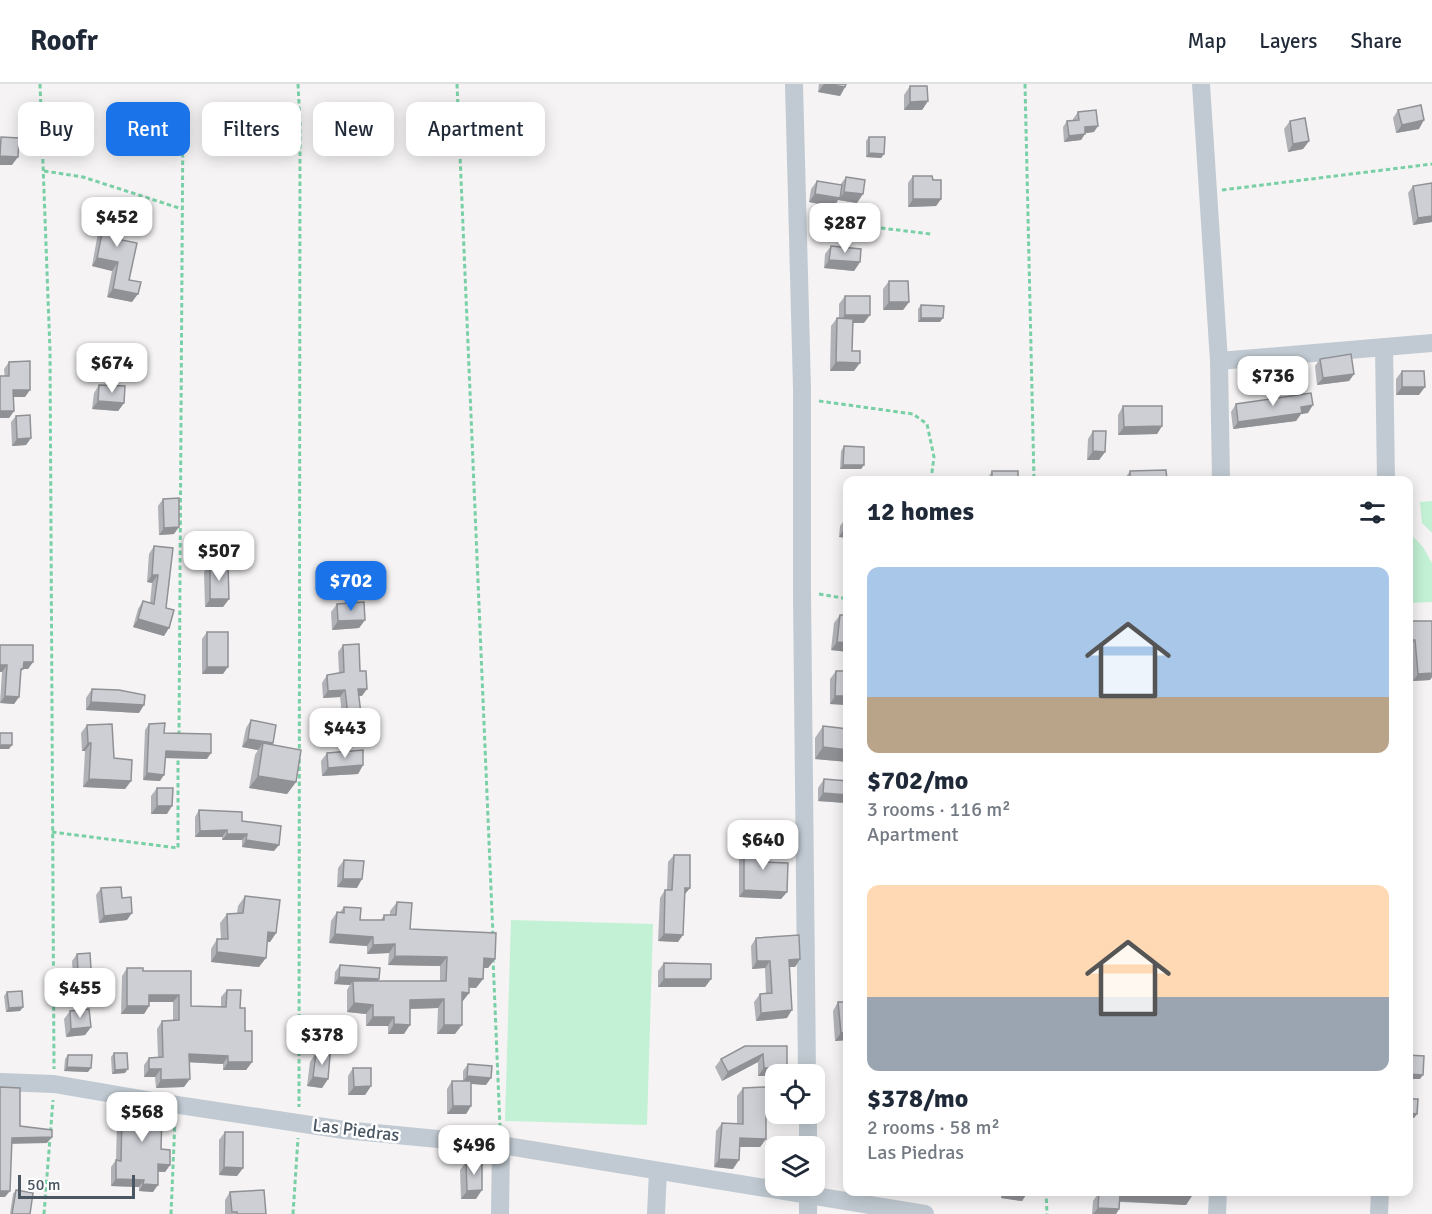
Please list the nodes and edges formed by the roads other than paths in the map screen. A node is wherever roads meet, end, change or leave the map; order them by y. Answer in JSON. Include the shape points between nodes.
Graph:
{"nodes":[{"id":1,"x":794,"y":84,"type":"edge"},
{"id":2,"x":1201,"y":84,"type":"edge"},
{"id":3,"x":1432,"y":343,"type":"edge"},
{"id":4,"x":1383,"y":347,"type":"junction"},
{"id":5,"x":1219,"y":361,"type":"junction"},
{"id":6,"x":1221,"y":476,"type":"edge"},
{"id":7,"x":1386,"y":476,"type":"edge"},
{"id":8,"x":807,"y":1064,"type":"edge"},
{"id":9,"x":0,"y":1082,"type":"edge"},
{"id":10,"x":501,"y":1145,"type":"junction"},
{"id":11,"x":658,"y":1171,"type":"junction"},
{"id":12,"x":765,"y":1185,"type":"edge"},
{"id":13,"x":825,"y":1193,"type":"edge"},
{"id":14,"x":808,"y":1196,"type":"edge"},
{"id":15,"x":1218,"y":1196,"type":"edge"},
{"id":16,"x":1380,"y":1196,"type":"edge"},
{"id":17,"x":501,"y":1214,"type":"edge"},
{"id":18,"x":656,"y":1214,"type":"edge"},
{"id":19,"x":808,"y":1214,"type":"edge"},
{"id":20,"x":925,"y":1214,"type":"edge"},
{"id":21,"x":1218,"y":1214,"type":"edge"},
{"id":22,"x":1379,"y":1214,"type":"edge"}],
"edges":[{"from":1,"to":8,"type":"street","via":[[802,399]]},
{"from":2,"to":5,"type":"street"},
{"from":3,"to":4,"type":"street"},
{"from":4,"to":5,"type":"street"},
{"from":4,"to":7,"type":"street"},
{"from":5,"to":6,"type":"street"},
{"from":9,"to":10,"type":"street","name":"Las Piedras","via":[[54,1084],[344,1130]]},
{"from":10,"to":11,"type":"street","name":"Las Piedras"},
{"from":10,"to":17,"type":"street"},
{"from":11,"to":12,"type":"street","name":"Las Piedras"},
{"from":11,"to":18,"type":"street"},
{"from":13,"to":20,"type":"street","name":"Las Piedras"},
{"from":14,"to":19,"type":"street"},
{"from":15,"to":21,"type":"street"},
{"from":16,"to":22,"type":"street"}]}
